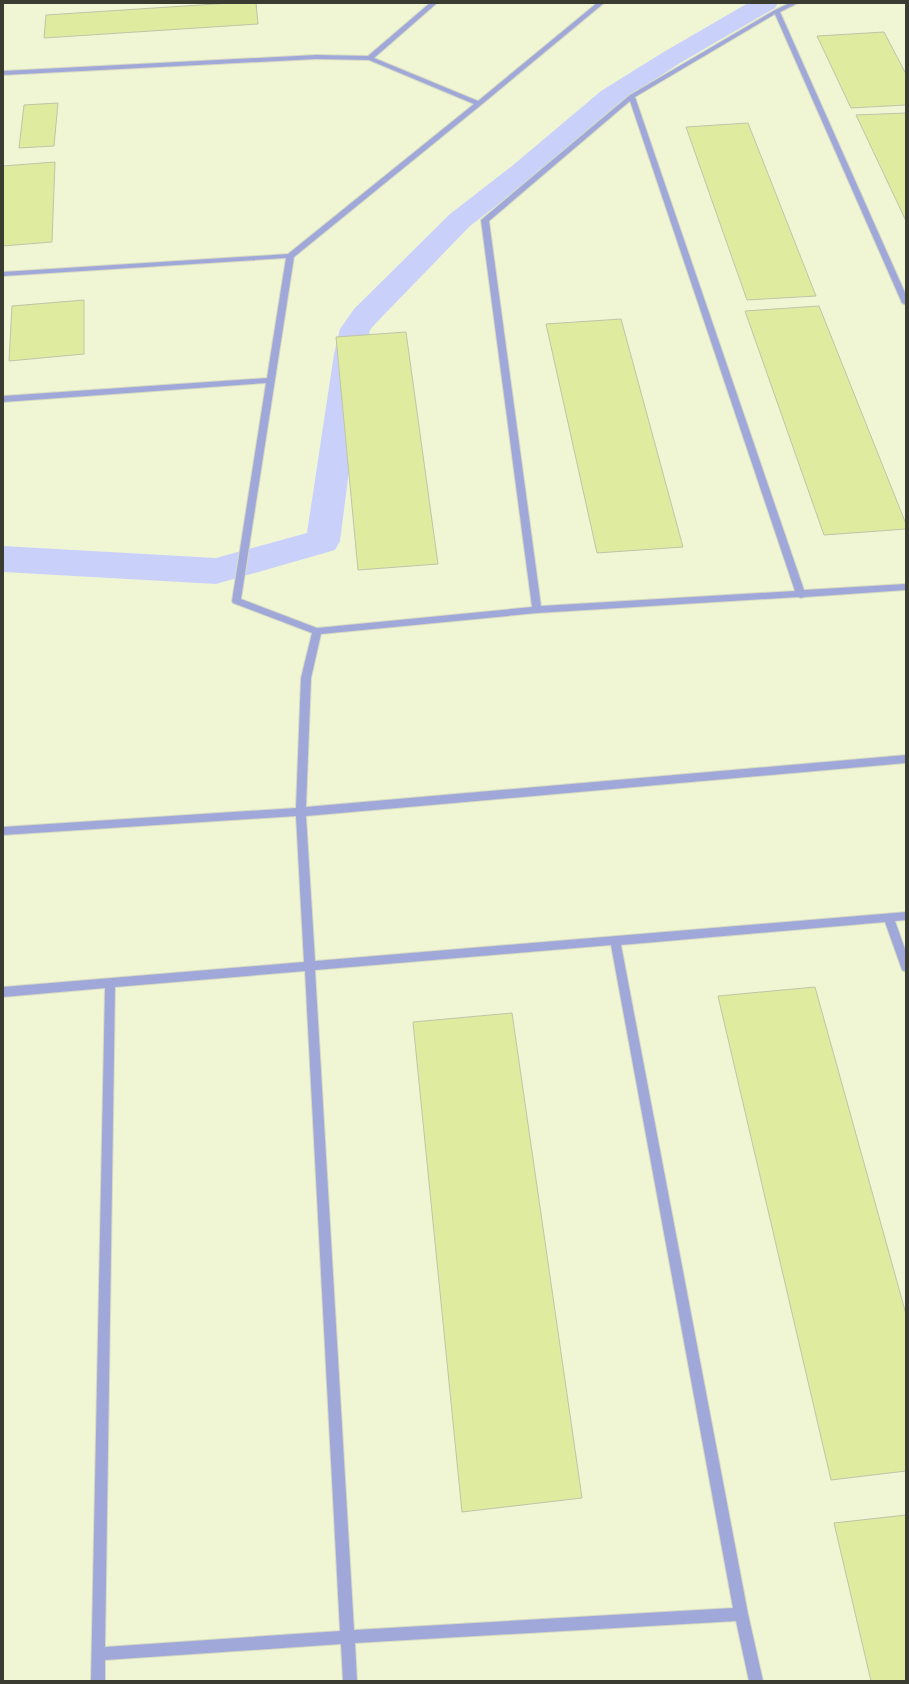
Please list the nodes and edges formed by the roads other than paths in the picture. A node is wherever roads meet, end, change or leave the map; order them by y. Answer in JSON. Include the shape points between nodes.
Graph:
{"nodes":[{"id":1,"x":434,"y":3,"type":"edge"},
{"id":2,"x":601,"y":3,"type":"edge"},
{"id":3,"x":795,"y":3,"type":"edge"},
{"id":4,"x":776,"y":11,"type":"junction"},
{"id":5,"x":370,"y":58,"type":"junction"},
{"id":6,"x":3,"y":73,"type":"edge"},
{"id":7,"x":632,"y":96,"type":"junction"},
{"id":8,"x":479,"y":104,"type":"junction"},
{"id":9,"x":290,"y":256,"type":"junction"},
{"id":10,"x":3,"y":274,"type":"edge"},
{"id":11,"x":906,"y":303,"type":"edge"},
{"id":12,"x":270,"y":380,"type":"junction"},
{"id":13,"x":3,"y":398,"type":"edge"},
{"id":14,"x":906,"y":588,"type":"edge"},
{"id":15,"x":802,"y":595,"type":"junction"},
{"id":16,"x":537,"y":610,"type":"junction"},
{"id":17,"x":317,"y":631,"type":"junction"},
{"id":18,"x":906,"y":759,"type":"edge"},
{"id":19,"x":301,"y":812,"type":"junction"},
{"id":20,"x":3,"y":831,"type":"edge"},
{"id":21,"x":906,"y":916,"type":"edge"},
{"id":22,"x":889,"y":918,"type":"junction"},
{"id":23,"x":615,"y":941,"type":"junction"},
{"id":24,"x":310,"y":966,"type":"junction"},
{"id":25,"x":906,"y":967,"type":"edge"},
{"id":26,"x":110,"y":983,"type":"junction"},
{"id":27,"x":3,"y":992,"type":"edge"},
{"id":28,"x":741,"y":1614,"type":"junction"},
{"id":29,"x":347,"y":1637,"type":"junction"},
{"id":30,"x":99,"y":1654,"type":"junction"},
{"id":31,"x":98,"y":1681,"type":"edge"},
{"id":32,"x":350,"y":1681,"type":"edge"},
{"id":33,"x":756,"y":1681,"type":"edge"}],
"edges":[{"from":1,"to":5,"type":"street"},
{"from":2,"to":8,"type":"street"},
{"from":3,"to":4,"type":"street"},
{"from":4,"to":7,"type":"street"},
{"from":4,"to":11,"type":"street"},
{"from":5,"to":6,"type":"street","via":[[316,57]]},
{"from":5,"to":8,"type":"street"},
{"from":7,"to":15,"type":"street"},
{"from":7,"to":16,"type":"street","via":[[485,220]]},
{"from":8,"to":9,"type":"street"},
{"from":9,"to":10,"type":"street"},
{"from":9,"to":12,"type":"street"},
{"from":12,"to":13,"type":"street"},
{"from":12,"to":17,"type":"street","via":[[236,601]]},
{"from":14,"to":15,"type":"street"},
{"from":15,"to":16,"type":"street"},
{"from":16,"to":17,"type":"street"},
{"from":17,"to":19,"type":"street","via":[[306,678]]},
{"from":18,"to":19,"type":"street"},
{"from":19,"to":20,"type":"street"},
{"from":19,"to":24,"type":"street"},
{"from":21,"to":22,"type":"street"},
{"from":22,"to":23,"type":"street"},
{"from":22,"to":25,"type":"street"},
{"from":23,"to":24,"type":"street"},
{"from":23,"to":28,"type":"street"},
{"from":24,"to":26,"type":"street"},
{"from":24,"to":29,"type":"street"},
{"from":26,"to":27,"type":"street"},
{"from":26,"to":30,"type":"street"},
{"from":28,"to":29,"type":"street"},
{"from":28,"to":33,"type":"street"},
{"from":29,"to":30,"type":"street"},
{"from":29,"to":32,"type":"street"},
{"from":30,"to":31,"type":"street"}]}
